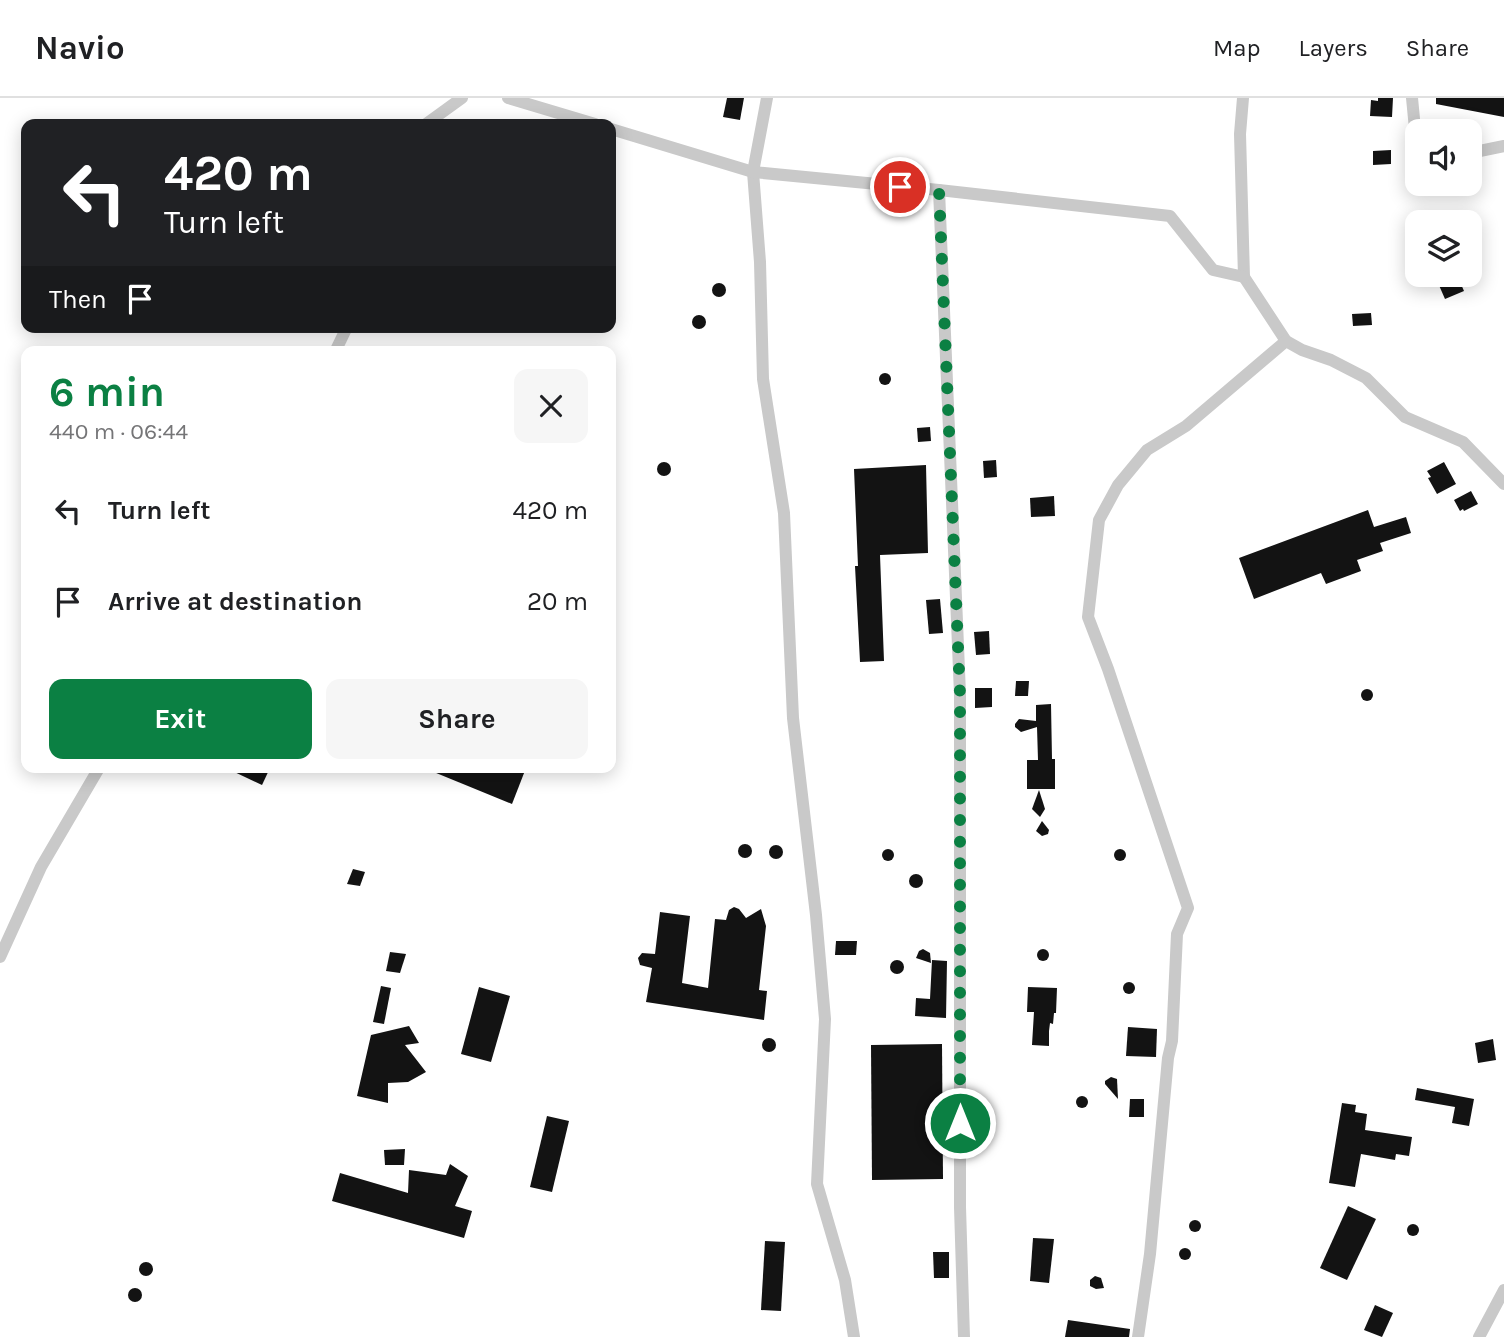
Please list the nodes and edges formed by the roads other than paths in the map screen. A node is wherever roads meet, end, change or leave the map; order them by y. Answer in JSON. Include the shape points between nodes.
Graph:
{"nodes":[{"id":1,"x":462,"y":98,"type":"edge"},
{"id":2,"x":508,"y":98,"type":"edge"},
{"id":3,"x":767,"y":98,"type":"edge"},
{"id":4,"x":1243,"y":98,"type":"edge"},
{"id":5,"x":1412,"y":98,"type":"edge"},
{"id":6,"x":433,"y":119,"type":"edge"},
{"id":7,"x":578,"y":119,"type":"edge"},
{"id":8,"x":1414,"y":119,"type":"edge"},
{"id":9,"x":616,"y":131,"type":"edge"},
{"id":10,"x":1504,"y":146,"type":"edge"},
{"id":11,"x":1482,"y":151,"type":"edge"},
{"id":12,"x":753,"y":172,"type":"junction"},
{"id":13,"x":939,"y":190,"type":"junction"},
{"id":14,"x":1244,"y":277,"type":"junction"},
{"id":15,"x":1286,"y":341,"type":"junction"},
{"id":16,"x":1504,"y":484,"type":"edge"},
{"id":17,"x":96,"y":773,"type":"edge"},
{"id":18,"x":0,"y":957,"type":"edge"},
{"id":19,"x":1504,"y":1290,"type":"edge"},
{"id":20,"x":854,"y":1337,"type":"edge"},
{"id":21,"x":964,"y":1337,"type":"edge"},
{"id":22,"x":1138,"y":1337,"type":"edge"},
{"id":23,"x":1479,"y":1337,"type":"edge"}],
"edges":[{"from":1,"to":6,"type":"street"},
{"from":2,"to":7,"type":"street"},
{"from":3,"to":12,"type":"street"},
{"from":4,"to":14,"type":"street"},
{"from":5,"to":8,"type":"street"},
{"from":9,"to":12,"type":"street"},
{"from":10,"to":11,"type":"street"},
{"from":12,"to":13,"type":"street"},
{"from":12,"to":20,"type":"street","via":[[763,379],[784,513],[793,719],[825,1019],[817,1184],[845,1280]]},
{"from":13,"to":14,"type":"street","via":[[1170,216],[1213,270]]},
{"from":13,"to":21,"type":"street","via":[[960,694]]},
{"from":14,"to":15,"type":"street"},
{"from":15,"to":16,"type":"street","via":[[1366,378],[1405,417],[1463,442]]},
{"from":15,"to":22,"type":"street","via":[[1186,426],[1147,450],[1118,485],[1099,520],[1088,617],[1188,908],[1177,934],[1172,1041]]},
{"from":17,"to":18,"type":"street","via":[[41,867]]},
{"from":19,"to":23,"type":"street"}]}
